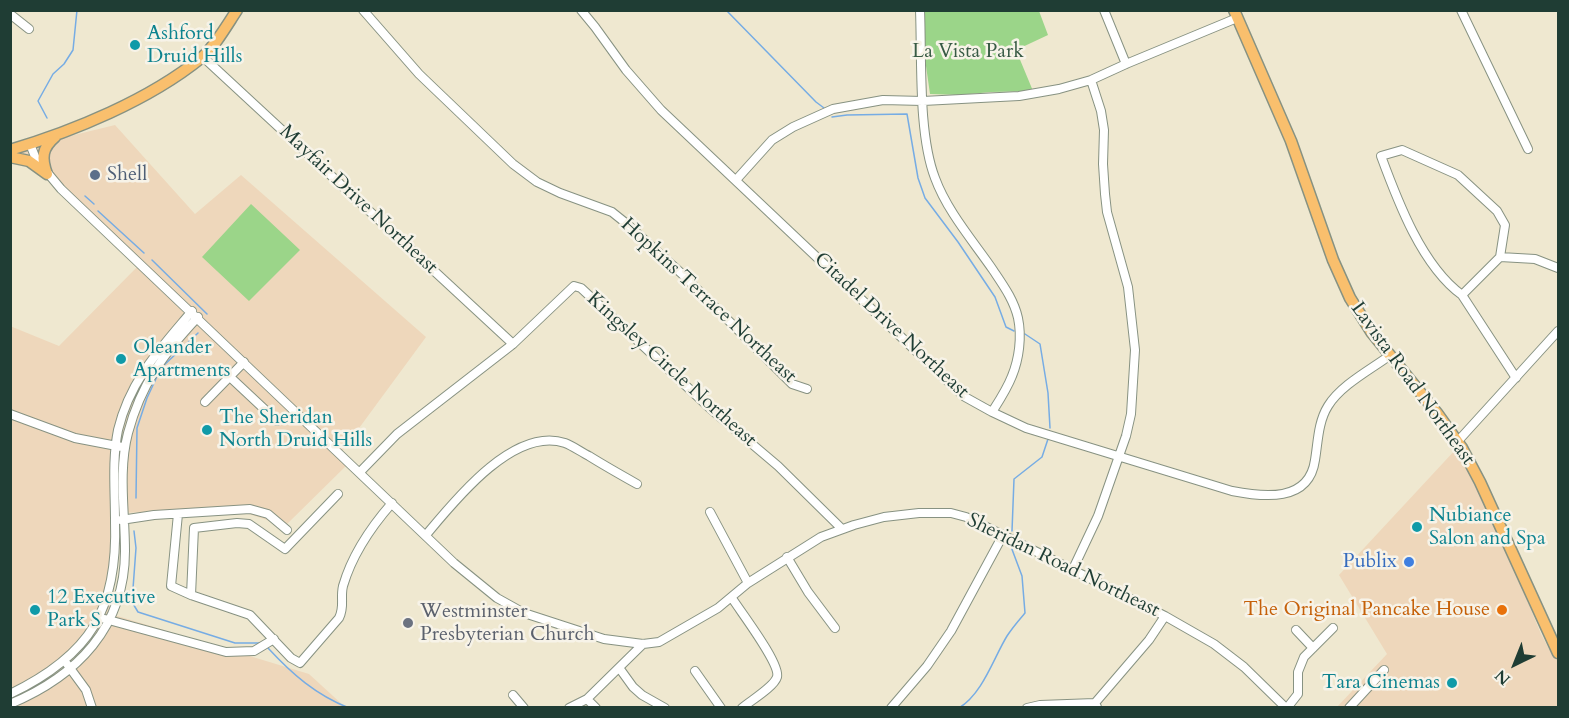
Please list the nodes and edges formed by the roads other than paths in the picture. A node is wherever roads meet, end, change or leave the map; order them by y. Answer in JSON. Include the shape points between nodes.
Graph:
{"nodes":[{"id":1,"x":237,"y":10,"type":"edge"},
{"id":2,"x":363,"y":10,"type":"edge"},
{"id":3,"x":581,"y":10,"type":"edge"},
{"id":4,"x":920,"y":10,"type":"edge"},
{"id":5,"x":1104,"y":10,"type":"edge"},
{"id":6,"x":1461,"y":10,"type":"edge"},
{"id":7,"x":10,"y":14,"type":"edge"},
{"id":8,"x":1235,"y":14,"type":"edge"},
{"id":9,"x":29,"y":29,"type":"dead end"},
{"id":10,"x":203,"y":57,"type":"junction"},
{"id":11,"x":1126,"y":64,"type":"junction"},
{"id":12,"x":1091,"y":80,"type":"junction"},
{"id":13,"x":924,"y":101,"type":"junction"},
{"id":14,"x":57,"y":135,"type":"junction"},
{"id":15,"x":30,"y":144,"type":"junction"},
{"id":16,"x":1528,"y":149,"type":"dead end"},
{"id":17,"x":10,"y":150,"type":"edge"},
{"id":18,"x":10,"y":157,"type":"edge"},
{"id":19,"x":47,"y":174,"type":"junction"},
{"id":20,"x":736,"y":180,"type":"junction"},
{"id":21,"x":1500,"y":257,"type":"junction"},
{"id":22,"x":1558,"y":268,"type":"edge"},
{"id":23,"x":1462,"y":295,"type":"junction"},
{"id":24,"x":195,"y":314,"type":"junction"},
{"id":25,"x":1558,"y":331,"type":"edge"},
{"id":26,"x":513,"y":344,"type":"junction"},
{"id":27,"x":1389,"y":356,"type":"junction"},
{"id":28,"x":244,"y":362,"type":"junction"},
{"id":29,"x":230,"y":376,"type":"junction"},
{"id":30,"x":1516,"y":378,"type":"junction"},
{"id":31,"x":807,"y":389,"type":"dead end"},
{"id":32,"x":206,"y":402,"type":"dead end"},
{"id":33,"x":992,"y":412,"type":"junction"},
{"id":34,"x":10,"y":414,"type":"edge"},
{"id":35,"x":277,"y":421,"type":"dead end"},
{"id":36,"x":1458,"y":441,"type":"junction"},
{"id":37,"x":121,"y":447,"type":"junction"},
{"id":38,"x":1119,"y":456,"type":"junction"},
{"id":39,"x":360,"y":472,"type":"junction"},
{"id":40,"x":637,"y":484,"type":"dead end"},
{"id":41,"x":338,"y":494,"type":"dead end"},
{"id":42,"x":392,"y":503,"type":"junction"},
{"id":43,"x":710,"y":512,"type":"dead end"},
{"id":44,"x":178,"y":514,"type":"junction"},
{"id":45,"x":120,"y":520,"type":"junction"},
{"id":46,"x":842,"y":529,"type":"junction"},
{"id":47,"x":426,"y":535,"type":"junction"},
{"id":48,"x":1003,"y":535,"type":"junction"},
{"id":49,"x":270,"y":538,"type":"junction"},
{"id":50,"x":787,"y":557,"type":"junction"},
{"id":51,"x":1073,"y":569,"type":"junction"},
{"id":52,"x":748,"y":583,"type":"junction"},
{"id":53,"x":191,"y":595,"type":"junction"},
{"id":54,"x":732,"y":597,"type":"junction"},
{"id":55,"x":1165,"y":616,"type":"junction"},
{"id":56,"x":99,"y":617,"type":"junction"},
{"id":57,"x":109,"y":621,"type":"junction"},
{"id":58,"x":835,"y":628,"type":"dead end"},
{"id":59,"x":1333,"y":628,"type":"dead end"},
{"id":60,"x":1296,"y":630,"type":"dead end"},
{"id":61,"x":274,"y":639,"type":"junction"},
{"id":62,"x":643,"y":644,"type":"junction"},
{"id":63,"x":1313,"y":648,"type":"junction"},
{"id":64,"x":1558,"y":653,"type":"edge"},
{"id":65,"x":64,"y":661,"type":"junction"},
{"id":66,"x":71,"y":668,"type":"junction"},
{"id":67,"x":620,"y":669,"type":"junction"},
{"id":68,"x":1384,"y":670,"type":"dead end"},
{"id":69,"x":694,"y":671,"type":"dead end"},
{"id":70,"x":10,"y":694,"type":"edge"},
{"id":71,"x":513,"y":695,"type":"dead end"},
{"id":72,"x":587,"y":699,"type":"junction"},
{"id":73,"x":10,"y":705,"type":"edge"},
{"id":74,"x":1096,"y":705,"type":"edge"},
{"id":75,"x":92,"y":708,"type":"edge"},
{"id":76,"x":524,"y":708,"type":"edge"},
{"id":77,"x":569,"y":708,"type":"edge"},
{"id":78,"x":596,"y":708,"type":"edge"},
{"id":79,"x":665,"y":708,"type":"edge"},
{"id":80,"x":721,"y":708,"type":"edge"},
{"id":81,"x":742,"y":708,"type":"edge"},
{"id":82,"x":891,"y":708,"type":"edge"},
{"id":83,"x":1027,"y":708,"type":"edge"},
{"id":84,"x":1286,"y":708,"type":"edge"},
{"id":85,"x":1349,"y":708,"type":"edge"}],
"edges":[{"from":1,"to":10,"type":"main road"},
{"from":2,"to":31,"type":"street","name":"Hopkins Terrace Northeast","via":[[419,74],[513,164],[537,182],[612,212],[681,273],[792,384]]},
{"from":3,"to":20,"type":"street","name":"Citadel Drive Northeast","via":[[662,110]]},
{"from":4,"to":13,"type":"street"},
{"from":5,"to":11,"type":"street"},
{"from":6,"to":16,"type":"street"},
{"from":7,"to":9,"type":"street"},
{"from":8,"to":11,"type":"street"},
{"from":8,"to":27,"type":"main road","name":"Lavista Road Northeast","via":[[1291,141],[1339,275]]},
{"from":10,"to":14,"type":"main road","via":[[150,93]]},
{"from":10,"to":26,"type":"street","name":"Mayfair Drive Northeast"},
{"from":11,"to":12,"type":"street"},
{"from":12,"to":13,"type":"street","via":[[1040,93]]},
{"from":12,"to":38,"type":"street","via":[[1104,130],[1106,203],[1128,286],[1135,350],[1131,414]]},
{"from":13,"to":20,"type":"street","via":[[883,100],[830,110],[772,140]]},
{"from":13,"to":33,"type":"street","via":[[927,149],[935,179],[1008,292],[1018,318],[1017,361]]},
{"from":14,"to":15,"type":"main road"},
{"from":14,"to":19,"type":"main road","via":[[44,151]]},
{"from":15,"to":17,"type":"main road"},
{"from":15,"to":19,"type":"street","name":"Sheridan Road Northeast"},
{"from":18,"to":19,"type":"main road","via":[[29,160]]},
{"from":19,"to":24,"type":"street","name":"Sheridan Road Northeast"},
{"from":20,"to":33,"type":"street","name":"Citadel Drive Northeast","via":[[953,387]]},
{"from":21,"to":22,"type":"street","via":[[1535,259]]},
{"from":21,"to":23,"type":"street"},
{"from":21,"to":23,"type":"street","via":[[1505,225],[1497,211],[1458,175],[1402,150],[1381,156],[1395,194],[1425,252],[1449,286]]},
{"from":23,"to":30,"type":"street"},
{"from":24,"to":28,"type":"street","name":"Sheridan Road Northeast"},
{"from":24,"to":37,"type":"street","via":[[147,364],[124,410],[118,431]]},
{"from":25,"to":30,"type":"street"},
{"from":26,"to":39,"type":"street","name":"Kingsley Circle Northeast","via":[[397,434]]},
{"from":26,"to":46,"type":"street","name":"Kingsley Circle Northeast","via":[[574,285],[581,288]]},
{"from":27,"to":36,"type":"main road","name":"Lavista Road Northeast"},
{"from":27,"to":38,"type":"street","name":"Citadel Drive Northeast","via":[[1328,406],[1312,471],[1291,492],[1272,495],[1232,491]]},
{"from":28,"to":29,"type":"street"},
{"from":28,"to":39,"type":"street","name":"Sheridan Road Northeast"},
{"from":29,"to":32,"type":"street"},
{"from":29,"to":35,"type":"street"},
{"from":30,"to":36,"type":"street"},
{"from":33,"to":38,"type":"street","name":"Citadel Drive Northeast","via":[[1026,428]]},
{"from":34,"to":37,"type":"street","via":[[75,438]]},
{"from":36,"to":64,"type":"main road","name":"Lavista Road Northeast"},
{"from":37,"to":45,"type":"street"},
{"from":38,"to":51,"type":"street","via":[[1098,516]]},
{"from":39,"to":42,"type":"street","name":"Sheridan Road Northeast"},
{"from":40,"to":47,"type":"street","via":[[567,444],[537,441],[485,472]]},
{"from":41,"to":49,"type":"street","via":[[285,549]]},
{"from":42,"to":47,"type":"street","name":"Sheridan Road Northeast"},
{"from":42,"to":61,"type":"street","via":[[355,556],[343,586],[343,610],[300,663]]},
{"from":43,"to":52,"type":"street"},
{"from":44,"to":45,"type":"street"},
{"from":44,"to":49,"type":"street","via":[[250,510],[268,514],[284,528]]},
{"from":44,"to":53,"type":"street","via":[[171,586]]},
{"from":45,"to":56,"type":"street","via":[[113,579]]},
{"from":45,"to":57,"type":"street","via":[[125,554],[123,581]]},
{"from":46,"to":48,"type":"street","name":"Sheridan Road Northeast","via":[[884,517],[951,513]]},
{"from":46,"to":50,"type":"street","name":"Sheridan Road Northeast"},
{"from":47,"to":62,"type":"street","name":"Sheridan Road Northeast","via":[[497,598],[524,613],[604,639]]},
{"from":48,"to":51,"type":"street","name":"Sheridan Road Northeast"},
{"from":48,"to":82,"type":"street","via":[[951,631]]},
{"from":49,"to":53,"type":"street","via":[[249,524],[194,528]]},
{"from":50,"to":52,"type":"street","name":"Sheridan Road Northeast"},
{"from":50,"to":58,"type":"street"},
{"from":51,"to":55,"type":"street","name":"Sheridan Road Northeast"},
{"from":52,"to":54,"type":"street","name":"Sheridan Road Northeast"},
{"from":53,"to":61,"type":"street","via":[[250,615]]},
{"from":54,"to":62,"type":"street","name":"Sheridan Road Northeast","via":[[659,642]]},
{"from":54,"to":81,"type":"street","via":[[777,670],[773,684]]},
{"from":55,"to":74,"type":"street"},
{"from":55,"to":84,"type":"street","name":"Sheridan Road Northeast","via":[[1236,660]]},
{"from":56,"to":57,"type":"street"},
{"from":56,"to":65,"type":"street","via":[[86,639]]},
{"from":57,"to":61,"type":"street","via":[[226,652],[254,651]]},
{"from":57,"to":66,"type":"street","via":[[94,645]]},
{"from":59,"to":63,"type":"street"},
{"from":60,"to":63,"type":"street"},
{"from":62,"to":67,"type":"street"},
{"from":63,"to":84,"type":"street","via":[[1298,672],[1298,694]]},
{"from":65,"to":66,"type":"street"},
{"from":65,"to":70,"type":"street"},
{"from":66,"to":73,"type":"street","via":[[46,688]]},
{"from":66,"to":75,"type":"street","via":[[86,690]]},
{"from":67,"to":72,"type":"street"},
{"from":67,"to":79,"type":"street","via":[[642,695]]},
{"from":68,"to":85,"type":"street"},
{"from":69,"to":80,"type":"street"},
{"from":71,"to":76,"type":"street"},
{"from":72,"to":77,"type":"street"},
{"from":72,"to":78,"type":"street"},
{"from":74,"to":83,"type":"street"}]}
